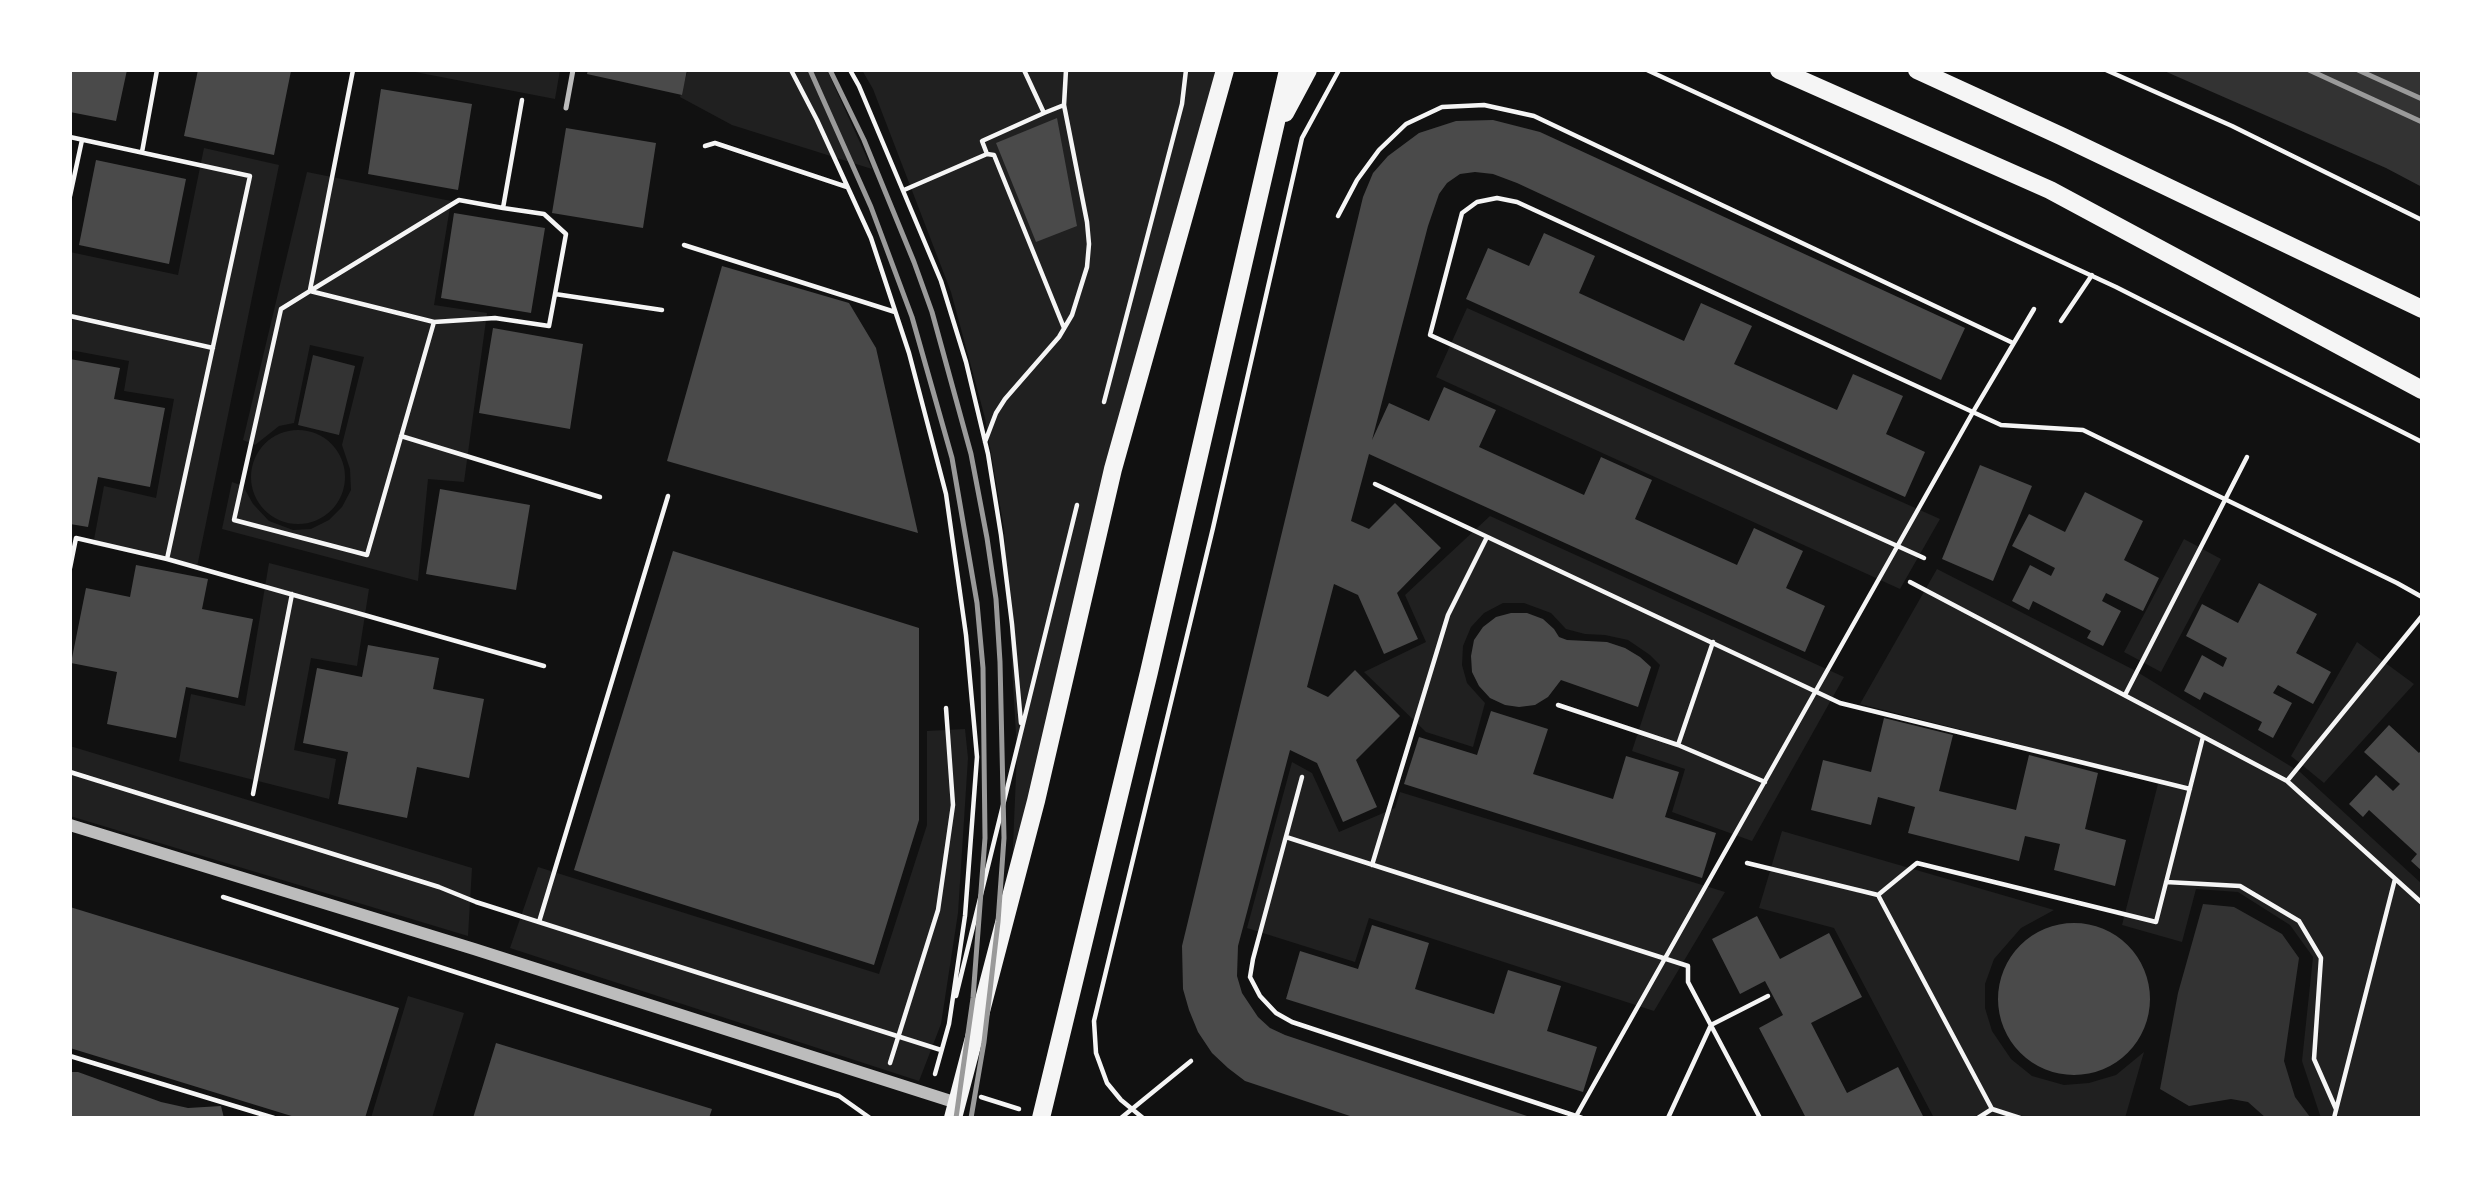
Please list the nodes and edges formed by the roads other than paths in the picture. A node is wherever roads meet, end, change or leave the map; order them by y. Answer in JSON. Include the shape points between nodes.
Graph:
{"nodes":[{"id":1,"x":573,"y":70,"type":"edge"},
{"id":2,"x":1216,"y":70,"type":"edge"},
{"id":3,"x":1225,"y":70,"type":"edge"},
{"id":4,"x":1288,"y":70,"type":"edge"},
{"id":5,"x":1308,"y":70,"type":"edge"},
{"id":6,"x":1779,"y":70,"type":"edge"},
{"id":7,"x":1917,"y":70,"type":"edge"},
{"id":8,"x":566,"y":108,"type":"dead end"},
{"id":9,"x":1214,"y":114,"type":"junction"},
{"id":10,"x":1275,"y":132,"type":"junction"},
{"id":11,"x":2422,"y":309,"type":"edge"},
{"id":12,"x":2422,"y":390,"type":"edge"},
{"id":13,"x":70,"y":825,"type":"edge"},
{"id":14,"x":956,"y":1104,"type":"edge"},
{"id":15,"x":1041,"y":1117,"type":"edge"}],
"edges":[{"from":1,"to":8,"type":"lane"},
{"from":2,"to":9,"type":"main road"},
{"from":3,"to":9,"type":"main road"},
{"from":4,"to":10,"type":"main road"},
{"from":5,"to":10,"type":"main road"},
{"from":6,"to":12,"type":"main road","via":[[2050,190]]},
{"from":7,"to":11,"type":"main road"},
{"from":9,"to":14,"type":"main road","via":[[1113,469],[1037,801]]},
{"from":10,"to":15,"type":"main road"},
{"from":13,"to":14,"type":"street"}]}
